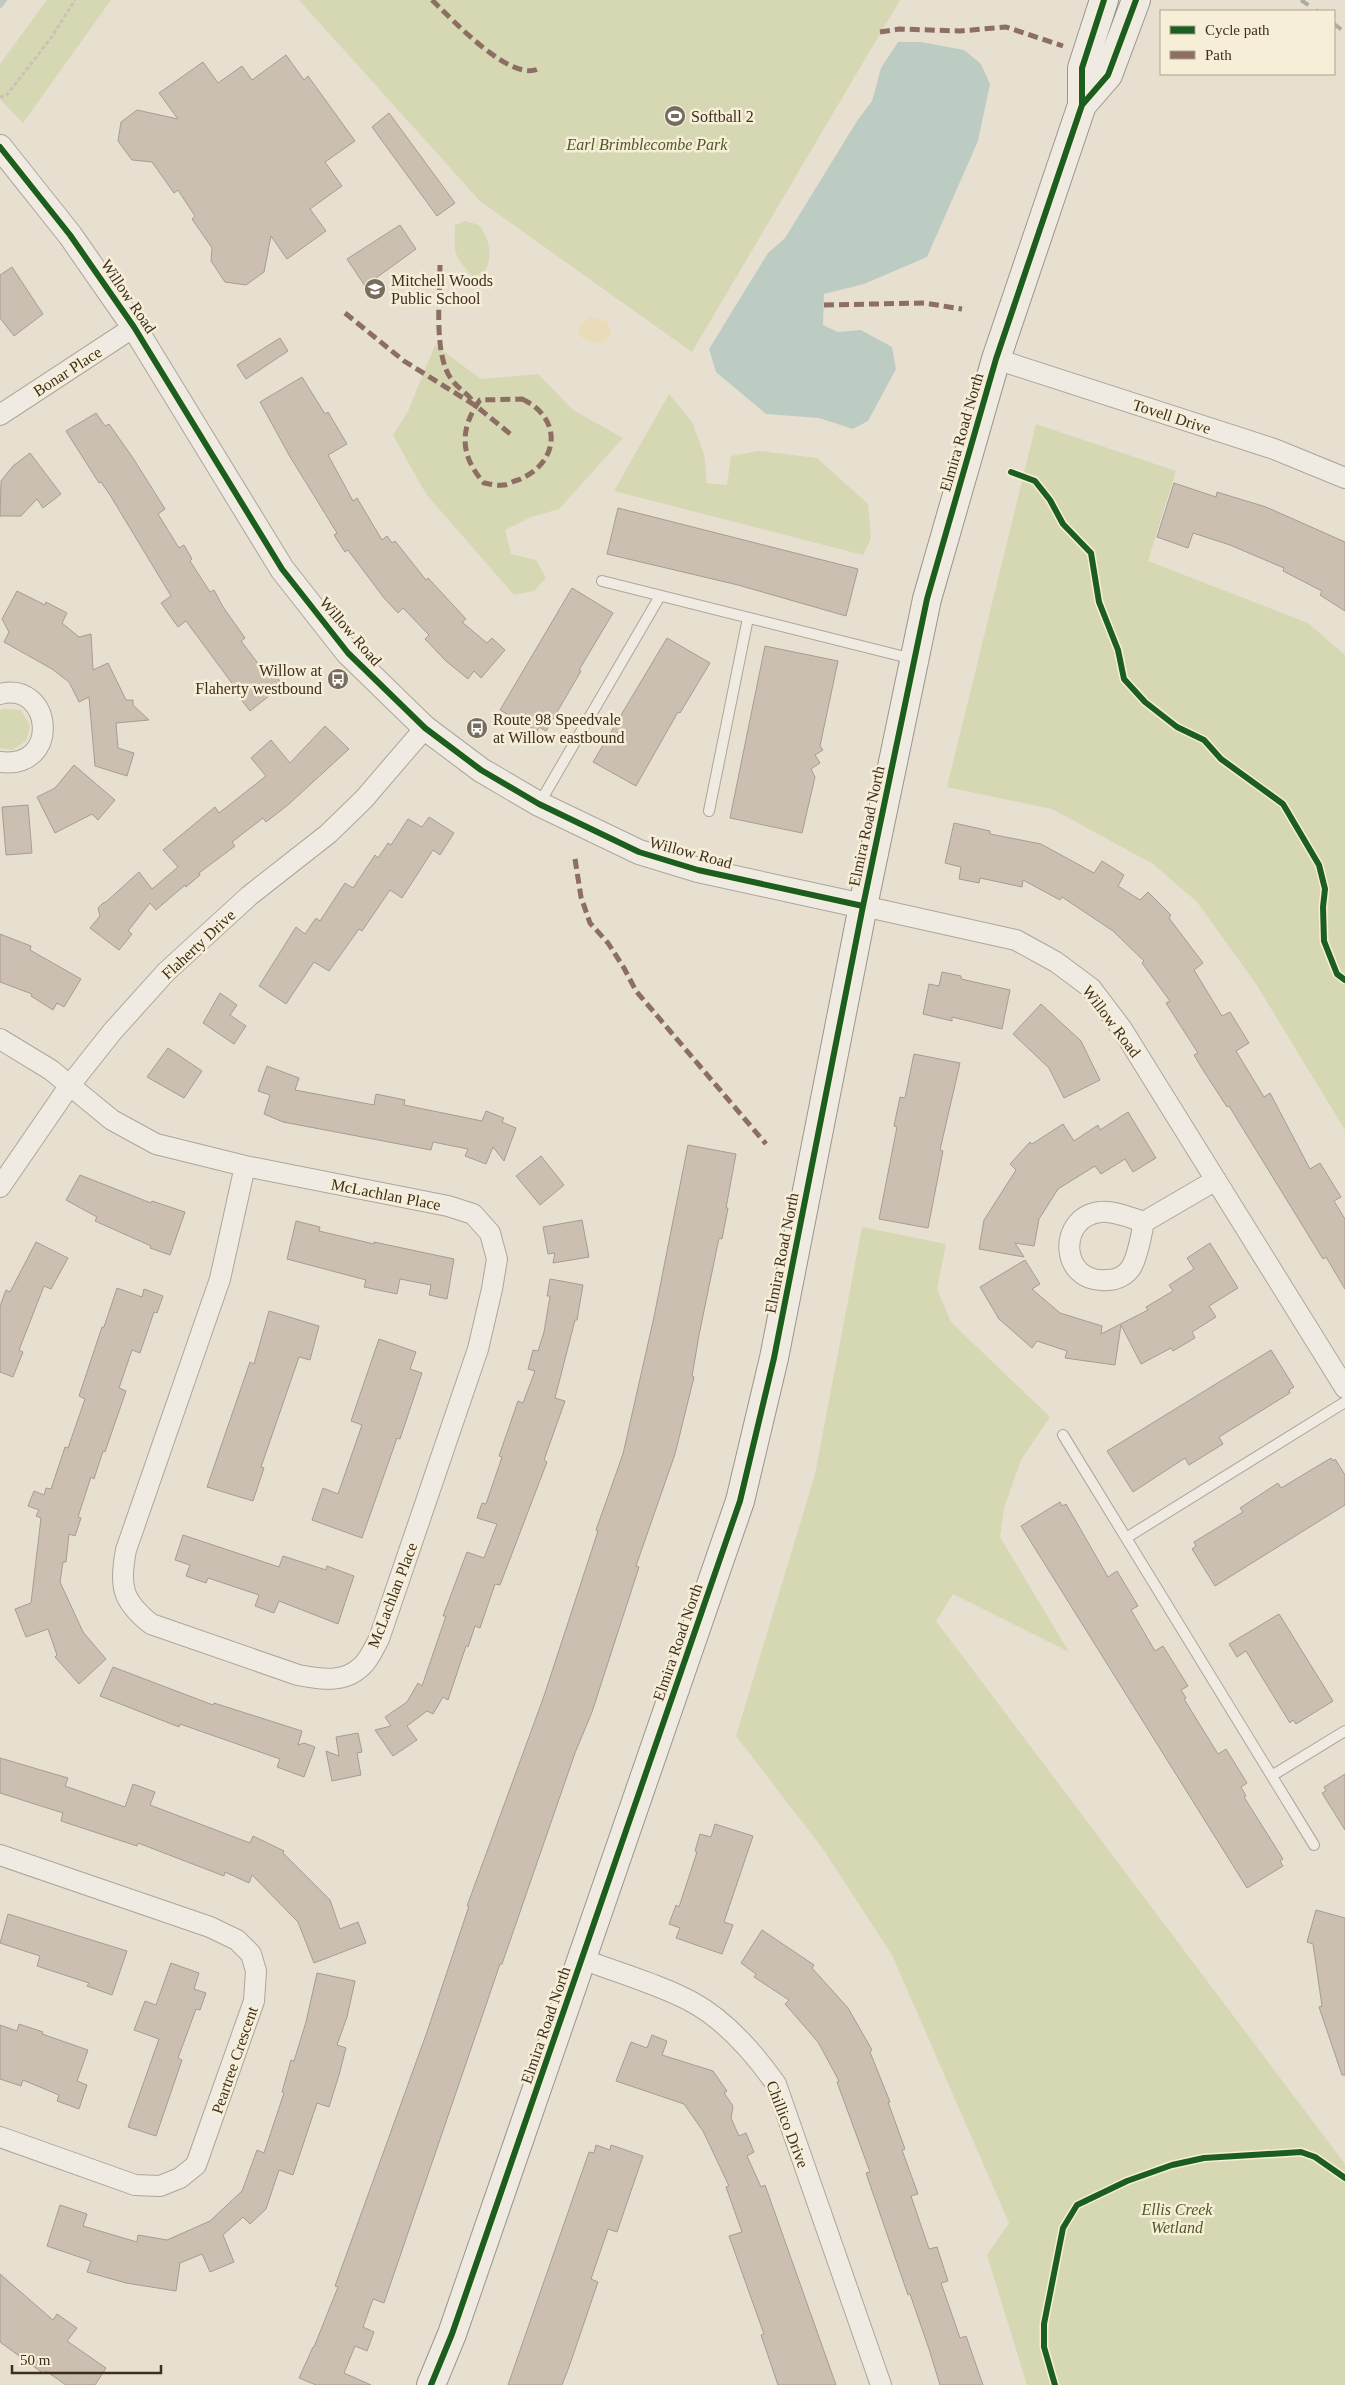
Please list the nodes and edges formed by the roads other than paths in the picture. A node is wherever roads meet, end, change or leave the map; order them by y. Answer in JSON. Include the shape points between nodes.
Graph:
{"nodes":[{"id":1,"x":1104,"y":0,"type":"edge"},
{"id":2,"x":1136,"y":0,"type":"edge"},
{"id":3,"x":1082,"y":105,"type":"junction"},
{"id":4,"x":0,"y":147,"type":"edge"},
{"id":5,"x":134,"y":327,"type":"junction"},
{"id":6,"x":996,"y":359,"type":"junction"},
{"id":7,"x":0,"y":414,"type":"edge"},
{"id":8,"x":1345,"y":478,"type":"edge"},
{"id":9,"x":602,"y":581,"type":"dead end"},
{"id":10,"x":660,"y":596,"type":"junction"},
{"id":11,"x":748,"y":618,"type":"junction"},
{"id":12,"x":914,"y":659,"type":"junction"},
{"id":13,"x":0,"y":694,"type":"edge"},
{"id":14,"x":425,"y":728,"type":"junction"},
{"id":15,"x":0,"y":762,"type":"edge"},
{"id":16,"x":539,"y":804,"type":"junction"},
{"id":17,"x":709,"y":811,"type":"dead end"},
{"id":18,"x":863,"y":906,"type":"junction"},
{"id":19,"x":0,"y":1038,"type":"edge"},
{"id":20,"x":70,"y":1085,"type":"junction"},
{"id":21,"x":245,"y":1166,"type":"junction"},
{"id":22,"x":1216,"y":1180,"type":"junction"},
{"id":23,"x":0,"y":1187,"type":"edge"},
{"id":24,"x":1144,"y":1222,"type":"dead end"},
{"id":25,"x":1345,"y":1388,"type":"edge"},
{"id":26,"x":1345,"y":1402,"type":"edge"},
{"id":27,"x":1063,"y":1435,"type":"dead end"},
{"id":28,"x":1126,"y":1538,"type":"junction"},
{"id":29,"x":1345,"y":1731,"type":"edge"},
{"id":30,"x":1272,"y":1775,"type":"junction"},
{"id":31,"x":1314,"y":1845,"type":"dead end"},
{"id":32,"x":0,"y":1855,"type":"edge"},
{"id":33,"x":582,"y":1960,"type":"junction"},
{"id":34,"x":0,"y":2137,"type":"edge"},
{"id":35,"x":431,"y":2385,"type":"edge"},
{"id":36,"x":881,"y":2385,"type":"edge"}],
"edges":[{"from":1,"to":3,"type":"main road","name":"Elmira Road North","via":[[1082,68]]},
{"from":2,"to":3,"type":"main road","name":"Elmira Road North","via":[[1108,75]]},
{"from":3,"to":6,"type":"main road","name":"Elmira Road North"},
{"from":4,"to":5,"type":"street","name":"Willow Road","via":[[70,235]]},
{"from":5,"to":7,"type":"street","name":"Bonar Place"},
{"from":5,"to":14,"type":"street","name":"Willow Road","via":[[282,569],[348,653]]},
{"from":6,"to":8,"type":"street","name":"Tovell Drive","via":[[1274,449]]},
{"from":6,"to":12,"type":"main road","name":"Elmira Road North","via":[[945,535]]},
{"from":9,"to":10,"type":"lane"},
{"from":10,"to":11,"type":"lane"},
{"from":10,"to":16,"type":"lane"},
{"from":11,"to":12,"type":"lane"},
{"from":11,"to":17,"type":"lane"},
{"from":12,"to":18,"type":"main road","name":"Elmira Road North"},
{"from":13,"to":15,"type":"street","via":[[21,694],[32,701],[39,710],[43,737],[31,755],[21,761]]},
{"from":14,"to":16,"type":"street","name":"Willow Road","via":[[481,770]]},
{"from":14,"to":20,"type":"street","name":"Flaherty Drive","via":[[364,799],[328,834],[249,896],[166,972]]},
{"from":16,"to":18,"type":"street","name":"Willow Road","via":[[646,854],[698,870]]},
{"from":18,"to":22,"type":"street","name":"Willow Road","via":[[1016,940],[1056,962],[1091,988],[1122,1029]]},
{"from":18,"to":33,"type":"main road","name":"Elmira Road North","via":[[774,1358],[740,1501]]},
{"from":19,"to":20,"type":"street","name":"McLachlan Place"},
{"from":20,"to":21,"type":"street","name":"McLachlan Place","via":[[112,1120],[156,1144]]},
{"from":20,"to":23,"type":"street","name":"Flaherty Drive"},
{"from":21,"to":21,"type":"street","name":"McLachlan Place","via":[[448,1206],[473,1214],[490,1233],[497,1259],[478,1350],[379,1639],[362,1667],[340,1679],[298,1675],[151,1624],[134,1611],[125,1594],[122,1572],[126,1550],[220,1279]]},
{"from":22,"to":24,"type":"street"},
{"from":22,"to":25,"type":"street","name":"Willow Road"},
{"from":26,"to":28,"type":"lane"},
{"from":27,"to":28,"type":"lane"},
{"from":28,"to":30,"type":"lane"},
{"from":29,"to":30,"type":"lane"},
{"from":30,"to":31,"type":"lane"},
{"from":32,"to":34,"type":"street","name":"Peartree Crescent","via":[[210,1927],[238,1940],[250,1954],[256,1971],[254,2001],[212,2123],[196,2165],[180,2178],[160,2186],[135,2185]]},
{"from":33,"to":35,"type":"main road","name":"Elmira Road North","via":[[452,2334]]},
{"from":33,"to":36,"type":"street","name":"Chillico Drive","via":[[693,2002],[727,2027],[754,2054],[776,2084]]}]}
